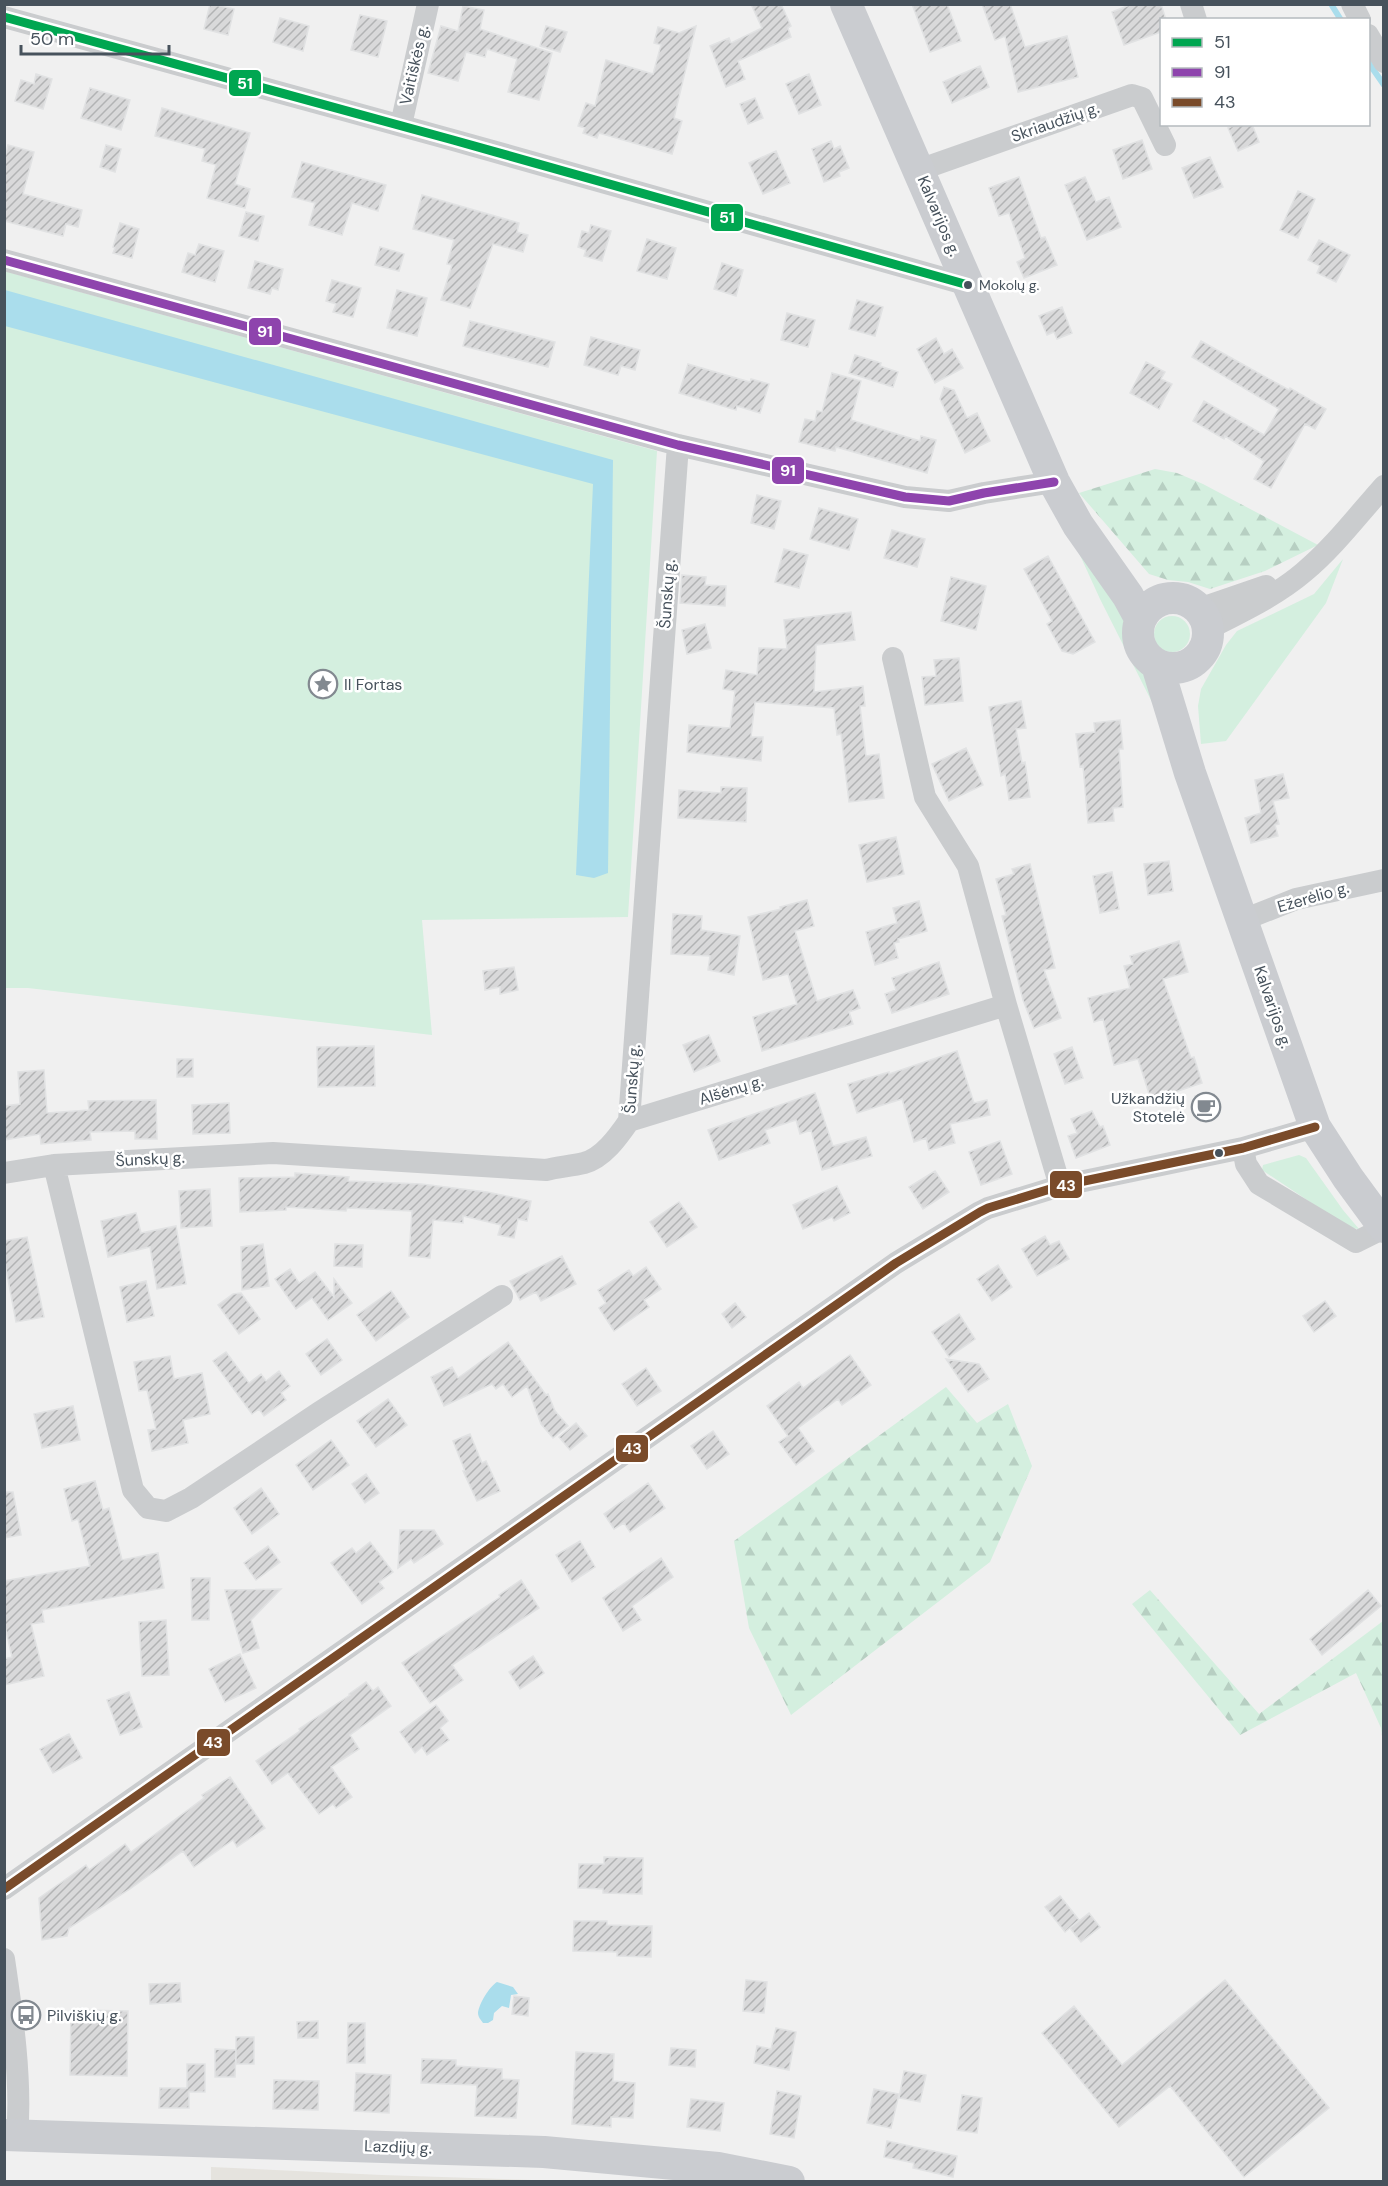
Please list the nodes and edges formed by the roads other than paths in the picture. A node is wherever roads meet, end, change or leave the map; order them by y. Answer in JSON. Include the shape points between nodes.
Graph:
{"nodes":[{"id":1,"x":428,"y":4,"type":"edge"},
{"id":2,"x":846,"y":4,"type":"edge"},
{"id":3,"x":1352,"y":4,"type":"edge"},
{"id":4,"x":4,"y":17,"type":"edge"},
{"id":5,"x":1359,"y":18,"type":"edge"},
{"id":6,"x":1370,"y":39,"type":"edge"},
{"id":7,"x":1383,"y":62,"type":"edge"},
{"id":8,"x":400,"y":125,"type":"junction"},
{"id":9,"x":1166,"y":145,"type":"dead end"},
{"id":10,"x":919,"y":170,"type":"junction"},
{"id":11,"x":4,"y":260,"type":"edge"},
{"id":12,"x":968,"y":285,"type":"junction"},
{"id":13,"x":678,"y":445,"type":"junction"},
{"id":14,"x":1054,"y":482,"type":"junction"},
{"id":15,"x":1383,"y":486,"type":"edge"},
{"id":16,"x":1078,"y":525,"type":"junction"},
{"id":17,"x":1167,"y":597,"type":"junction"},
{"id":18,"x":1140,"y":618,"type":"junction"},
{"id":19,"x":1203,"y":619,"type":"junction"},
{"id":20,"x":893,"y":658,"type":"dead end"},
{"id":21,"x":1188,"y":664,"type":"junction"},
{"id":22,"x":1157,"y":665,"type":"junction"},
{"id":23,"x":1190,"y":773,"type":"junction"},
{"id":24,"x":1383,"y":880,"type":"edge"},
{"id":25,"x":1243,"y":920,"type":"junction"},
{"id":26,"x":1006,"y":1005,"type":"junction"},
{"id":27,"x":629,"y":1121,"type":"junction"},
{"id":28,"x":1315,"y":1127,"type":"junction"},
{"id":29,"x":1243,"y":1148,"type":"junction"},
{"id":30,"x":54,"y":1165,"type":"junction"},
{"id":31,"x":4,"y":1173,"type":"edge"},
{"id":32,"x":1060,"y":1186,"type":"junction"},
{"id":33,"x":1383,"y":1227,"type":"edge"},
{"id":34,"x":501,"y":1296,"type":"dead end"},
{"id":35,"x":4,"y":1889,"type":"edge"},
{"id":36,"x":4,"y":1959,"type":"edge"},
{"id":37,"x":11,"y":2135,"type":"edge"},
{"id":38,"x":789,"y":2181,"type":"edge"}],
"edges":[{"from":1,"to":8,"type":"street","name":"Vaitiškės g."},
{"from":2,"to":10,"type":"main road","name":"Kalvarijos g."},
{"from":3,"to":5,"type":"street"},
{"from":4,"to":8,"type":"street"},
{"from":6,"to":7,"type":"street"},
{"from":8,"to":12,"type":"street"},
{"from":9,"to":10,"type":"street","name":"Skriaudžių g.","via":[[1142,98],[1132,95]]},
{"from":10,"to":12,"type":"main road","name":"Kalvarijos g."},
{"from":11,"to":13,"type":"street"},
{"from":12,"to":14,"type":"main road","name":"Kalvarijos g."},
{"from":13,"to":14,"type":"street","via":[[905,497],[949,501]]},
{"from":13,"to":27,"type":"street","name":"Šunskų g."},
{"from":14,"to":16,"type":"main road","name":"Kalvarijos g."},
{"from":15,"to":19,"type":"street","via":[[1304,573],[1266,600]]},
{"from":16,"to":17,"type":"main road","name":"Kalvarijos g.","via":[[1142,584]]},
{"from":16,"to":18,"type":"main road","name":"Kalvarijos g."},
{"from":17,"to":18,"type":"main road","via":[[1156,601]]},
{"from":17,"to":19,"type":"main road","via":[[1190,602]]},
{"from":18,"to":22,"type":"main road","via":[[1138,639],[1142,650]]},
{"from":19,"to":21,"type":"main road","via":[[1207,640],[1204,650]]},
{"from":20,"to":26,"type":"street","via":[[925,797],[968,866]]},
{"from":21,"to":22,"type":"main road","via":[[1178,668]]},
{"from":21,"to":23,"type":"main road","name":"Kalvarijos g.","via":[[1185,690]]},
{"from":22,"to":23,"type":"main road","name":"Kalvarijos g."},
{"from":23,"to":25,"type":"main road","name":"Kalvarijos g."},
{"from":24,"to":25,"type":"street","name":"Ežerėlio g.","via":[[1296,899]]},
{"from":25,"to":28,"type":"main road","name":"Kalvarijos g."},
{"from":26,"to":27,"type":"street","name":"Alšėnų g."},
{"from":26,"to":32,"type":"street"},
{"from":27,"to":30,"type":"street","name":"Šunskų g.","via":[[606,1149],[586,1162],[546,1170],[273,1153]]},
{"from":28,"to":29,"type":"street"},
{"from":28,"to":33,"type":"main road","name":"Kalvarijos g."},
{"from":29,"to":32,"type":"street"},
{"from":29,"to":33,"type":"street","via":[[1246,1164],[1259,1184],[1356,1242]]},
{"from":30,"to":31,"type":"street","name":"Šunskų g."},
{"from":30,"to":34,"type":"street","via":[[133,1490],[148,1508],[166,1511],[191,1498]]},
{"from":32,"to":35,"type":"street","via":[[988,1208],[897,1263]]},
{"from":36,"to":37,"type":"street","via":[[18,2097]]},
{"from":37,"to":38,"type":"main road","name":"Lazdijų g.","via":[[544,2152],[718,2168]]}]}
